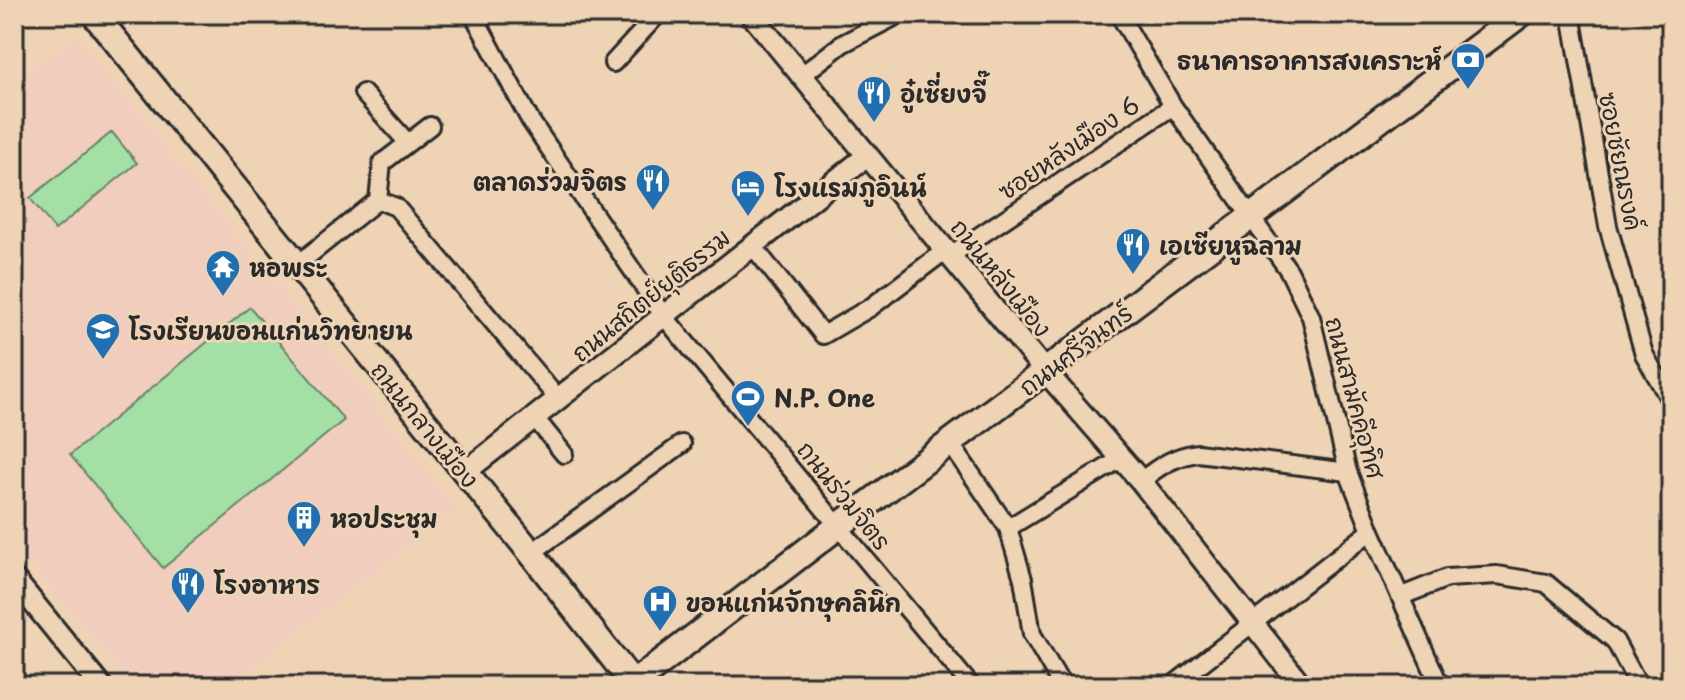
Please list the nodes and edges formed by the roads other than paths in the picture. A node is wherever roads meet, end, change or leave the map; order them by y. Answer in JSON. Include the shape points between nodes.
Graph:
{"nodes":[{"id":1,"x":94,"y":14,"type":"edge"},
{"id":2,"x":473,"y":14,"type":"edge"},
{"id":3,"x":658,"y":14,"type":"edge"},
{"id":4,"x":751,"y":14,"type":"edge"},
{"id":5,"x":900,"y":14,"type":"edge"},
{"id":6,"x":1119,"y":14,"type":"edge"},
{"id":7,"x":1521,"y":14,"type":"edge"},
{"id":8,"x":1571,"y":14,"type":"edge"},
{"id":9,"x":613,"y":63,"type":"dead end"},
{"id":10,"x":802,"y":75,"type":"junction"},
{"id":11,"x":363,"y":93,"type":"dead end"},
{"id":12,"x":1173,"y":106,"type":"junction"},
{"id":13,"x":430,"y":126,"type":"dead end"},
{"id":14,"x":408,"y":143,"type":"junction"},
{"id":15,"x":867,"y":156,"type":"junction"},
{"id":16,"x":378,"y":200,"type":"junction"},
{"id":17,"x":1250,"y":218,"type":"junction"},
{"id":18,"x":752,"y":245,"type":"junction"},
{"id":19,"x":949,"y":253,"type":"junction"},
{"id":20,"x":298,"y":264,"type":"junction"},
{"id":21,"x":663,"y":315,"type":"junction"},
{"id":22,"x":1045,"y":371,"type":"junction"},
{"id":23,"x":559,"y":400,"type":"junction"},
{"id":24,"x":1671,"y":402,"type":"edge"},
{"id":25,"x":535,"y":418,"type":"junction"},
{"id":26,"x":950,"y":443,"type":"junction"},
{"id":27,"x":682,"y":444,"type":"dead end"},
{"id":28,"x":564,"y":454,"type":"dead end"},
{"id":29,"x":1122,"y":458,"type":"junction"},
{"id":30,"x":465,"y":472,"type":"junction"},
{"id":31,"x":1348,"y":472,"type":"junction"},
{"id":32,"x":1141,"y":481,"type":"junction"},
{"id":33,"x":840,"y":525,"type":"junction"},
{"id":34,"x":1008,"y":528,"type":"junction"},
{"id":35,"x":1371,"y":531,"type":"junction"},
{"id":36,"x":531,"y":553,"type":"junction"},
{"id":37,"x":14,"y":579,"type":"edge"},
{"id":38,"x":1402,"y":596,"type":"junction"},
{"id":39,"x":1253,"y":624,"type":"junction"},
{"id":40,"x":633,"y":685,"type":"edge"},
{"id":41,"x":101,"y":686,"type":"edge"},
{"id":42,"x":971,"y":686,"type":"edge"},
{"id":43,"x":1065,"y":686,"type":"edge"},
{"id":44,"x":1172,"y":686,"type":"edge"},
{"id":45,"x":1302,"y":686,"type":"edge"},
{"id":46,"x":1440,"y":686,"type":"edge"},
{"id":47,"x":1639,"y":686,"type":"edge"}],
"edges":[{"from":1,"to":20,"type":"main road","name":"ถนนกลางเมือง"},
{"from":2,"to":21,"type":"street","name":"ถนนร่วมจิตร","via":[[530,120]]},
{"from":3,"to":9,"type":"street"},
{"from":4,"to":10,"type":"street","name":"ถนนหลังเมือง"},
{"from":5,"to":10,"type":"street","via":[[842,44]]},
{"from":6,"to":12,"type":"street","name":"ถนนสามัคคีอุทิศ"},
{"from":7,"to":17,"type":"main road","name":"ถนนศรีจันทร์"},
{"from":8,"to":24,"type":"street","name":"ซอยชัยณรงค์","via":[[1608,226],[1644,354]]},
{"from":10,"to":15,"type":"street","name":"ถนนหลังเมือง"},
{"from":11,"to":14,"type":"street"},
{"from":12,"to":17,"type":"street","name":"ถนนสามัคคีอุทิศ"},
{"from":12,"to":19,"type":"street","name":"ซอยหลังเมือง 6"},
{"from":13,"to":14,"type":"street"},
{"from":14,"to":16,"type":"street","via":[[382,163]]},
{"from":15,"to":18,"type":"street","name":"ถนนสถิตย์ยุติธรรม"},
{"from":15,"to":19,"type":"street","name":"ถนนหลังเมือง"},
{"from":16,"to":20,"type":"street"},
{"from":16,"to":23,"type":"street","via":[[396,207]]},
{"from":17,"to":22,"type":"main road","name":"ถนนศรีจันทร์"},
{"from":17,"to":31,"type":"street","name":"ถนนสามัคคีอุทิศ","via":[[1289,271],[1311,317]]},
{"from":18,"to":19,"type":"street","name":"ซอยหลังเมือง 6","via":[[823,335]]},
{"from":18,"to":21,"type":"street","name":"ถนนสถิตย์ยุติธรรม"},
{"from":19,"to":22,"type":"street","name":"ถนนหลังเมือง"},
{"from":20,"to":30,"type":"main road","name":"ถนนกลางเมือง"},
{"from":21,"to":23,"type":"street","name":"ถนนสถิตย์ยุติธรรม"},
{"from":21,"to":33,"type":"street","name":"ถนนร่วมจิตร"},
{"from":22,"to":26,"type":"main road","name":"ถนนศรีจันทร์"},
{"from":22,"to":29,"type":"street","name":"ถนนหลังเมือง"},
{"from":23,"to":25,"type":"street","name":"ถนนสถิตย์ยุติธรรม"},
{"from":25,"to":28,"type":"street"},
{"from":25,"to":30,"type":"street","name":"ถนนสถิตย์ยุติธรรม"},
{"from":26,"to":33,"type":"main road","name":"ถนนศรีจันทร์"},
{"from":26,"to":34,"type":"street"},
{"from":27,"to":36,"type":"street"},
{"from":29,"to":32,"type":"street","name":"ถนนหลังเมือง"},
{"from":29,"to":34,"type":"street"},
{"from":30,"to":36,"type":"main road","name":"ถนนกลางเมือง"},
{"from":31,"to":32,"type":"street","via":[[1198,453],[1180,456]]},
{"from":31,"to":35,"type":"street","name":"ถนนสามัคคีอุทิศ"},
{"from":32,"to":39,"type":"street","name":"ถนนหลังเมือง"},
{"from":33,"to":40,"type":"main road","name":"ถนนศรีจันทร์"},
{"from":33,"to":42,"type":"street","name":"ถนนร่วมจิตร"},
{"from":34,"to":43,"type":"street","via":[[1032,634]]},
{"from":35,"to":38,"type":"street","name":"ถนนสามัคคีอุทิศ"},
{"from":35,"to":39,"type":"street"},
{"from":36,"to":40,"type":"main road","name":"ถนนกลางเมือง"},
{"from":37,"to":41,"type":"street"},
{"from":38,"to":46,"type":"street","name":"ถนนสามัคคีอุทิศ"},
{"from":38,"to":47,"type":"street","via":[[1447,578],[1497,575],[1546,583],[1615,641]]},
{"from":39,"to":44,"type":"street"},
{"from":39,"to":45,"type":"street","name":"ถนนหลังเมือง"}]}
